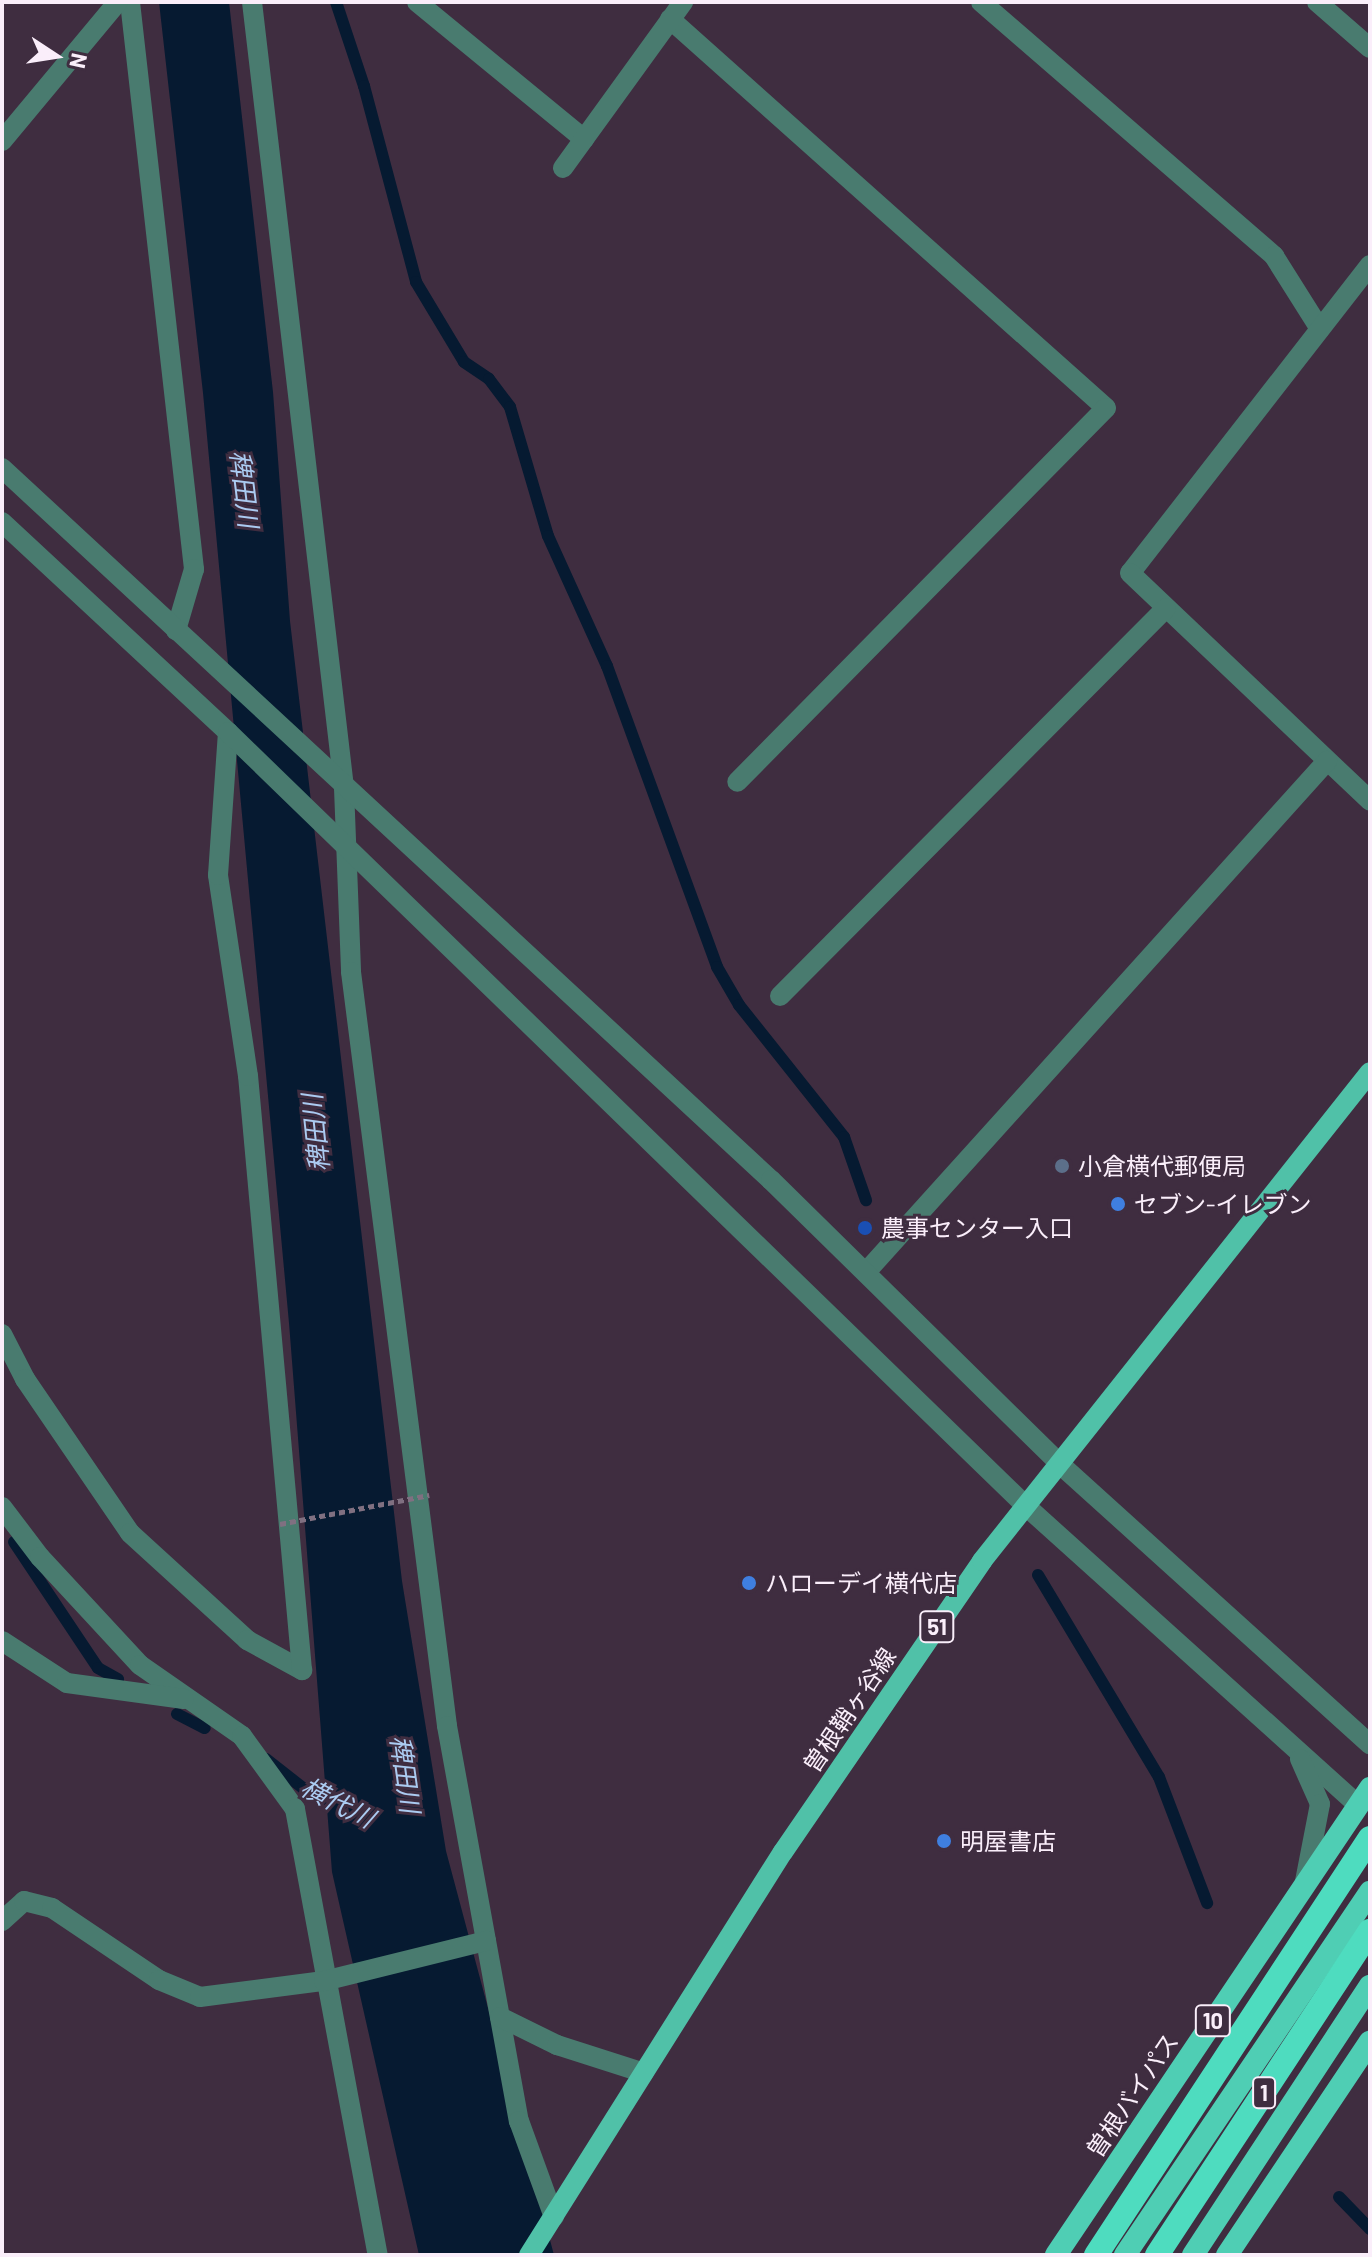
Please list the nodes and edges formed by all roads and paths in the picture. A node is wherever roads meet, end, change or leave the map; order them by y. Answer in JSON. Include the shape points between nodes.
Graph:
{"nodes":[{"id":1,"x":118,"y":2,"type":"edge"},
{"id":2,"x":130,"y":2,"type":"edge"},
{"id":3,"x":252,"y":2,"type":"edge"},
{"id":4,"x":417,"y":2,"type":"edge"},
{"id":5,"x":683,"y":2,"type":"edge"},
{"id":6,"x":981,"y":2,"type":"edge"},
{"id":7,"x":1317,"y":2,"type":"edge"},
{"id":8,"x":670,"y":19,"type":"junction"},
{"id":9,"x":1370,"y":48,"type":"edge"},
{"id":10,"x":584,"y":139,"type":"junction"},
{"id":11,"x":2,"y":141,"type":"edge"},
{"id":12,"x":563,"y":168,"type":"dead end"},
{"id":13,"x":1370,"y":265,"type":"edge"},
{"id":14,"x":1320,"y":329,"type":"junction"},
{"id":15,"x":2,"y":468,"type":"edge"},
{"id":16,"x":2,"y":522,"type":"edge"},
{"id":17,"x":1166,"y":608,"type":"junction"},
{"id":18,"x":176,"y":630,"type":"junction"},
{"id":19,"x":228,"y":732,"type":"junction"},
{"id":20,"x":1327,"y":761,"type":"junction"},
{"id":21,"x":737,"y":782,"type":"dead end"},
{"id":22,"x":344,"y":788,"type":"junction"},
{"id":23,"x":1370,"y":801,"type":"edge"},
{"id":24,"x":348,"y":854,"type":"junction"},
{"id":25,"x":780,"y":996,"type":"dead end"},
{"id":26,"x":1370,"y":1072,"type":"edge"},
{"id":27,"x":867,"y":1271,"type":"junction"},
{"id":28,"x":2,"y":1334,"type":"edge"},
{"id":29,"x":1062,"y":1466,"type":"junction"},
{"id":30,"x":429,"y":1495,"type":"dead end"},
{"id":31,"x":2,"y":1507,"type":"edge"},
{"id":32,"x":1027,"y":1507,"type":"junction"},
{"id":33,"x":280,"y":1524,"type":"dead end"},
{"id":34,"x":2,"y":1641,"type":"edge"},
{"id":35,"x":189,"y":1700,"type":"junction"},
{"id":36,"x":1370,"y":1744,"type":"edge"},
{"id":37,"x":1293,"y":1746,"type":"junction"},
{"id":38,"x":1366,"y":1803,"type":"edge"},
{"id":39,"x":1370,"y":1838,"type":"edge"},
{"id":40,"x":1302,"y":1888,"type":"junction"},
{"id":41,"x":1370,"y":1892,"type":"edge"},
{"id":42,"x":2,"y":1921,"type":"edge"},
{"id":43,"x":1370,"y":1931,"type":"edge"},
{"id":44,"x":486,"y":1941,"type":"junction"},
{"id":45,"x":332,"y":1979,"type":"junction"},
{"id":46,"x":1370,"y":1986,"type":"edge"},
{"id":47,"x":500,"y":2017,"type":"junction"},
{"id":48,"x":1370,"y":2041,"type":"edge"},
{"id":49,"x":644,"y":2073,"type":"junction"},
{"id":50,"x":554,"y":2217,"type":"junction"},
{"id":51,"x":378,"y":2255,"type":"edge"},
{"id":52,"x":529,"y":2255,"type":"edge"},
{"id":53,"x":1056,"y":2255,"type":"edge"},
{"id":54,"x":1096,"y":2255,"type":"edge"},
{"id":55,"x":1125,"y":2255,"type":"edge"},
{"id":56,"x":1157,"y":2255,"type":"edge"},
{"id":57,"x":1193,"y":2255,"type":"edge"},
{"id":58,"x":1227,"y":2255,"type":"edge"}],
"edges":[{"from":1,"to":11,"type":"street"},
{"from":2,"to":18,"type":"street","via":[[194,569]]},
{"from":3,"to":22,"type":"street"},
{"from":4,"to":10,"type":"street"},
{"from":5,"to":8,"type":"street"},
{"from":6,"to":14,"type":"street","via":[[1274,256]]},
{"from":7,"to":9,"type":"street"},
{"from":8,"to":10,"type":"street"},
{"from":8,"to":21,"type":"street","via":[[1106,408]]},
{"from":10,"to":12,"type":"street"},
{"from":13,"to":14,"type":"street"},
{"from":14,"to":17,"type":"street","via":[[1130,573]]},
{"from":15,"to":18,"type":"street"},
{"from":16,"to":19,"type":"street"},
{"from":17,"to":20,"type":"street"},
{"from":17,"to":25,"type":"street"},
{"from":18,"to":22,"type":"street"},
{"from":19,"to":24,"type":"street"},
{"from":19,"to":28,"type":"street","via":[[218,875],[248,1076],[302,1670],[247,1640],[130,1533],[25,1379]]},
{"from":20,"to":23,"type":"street"},
{"from":20,"to":27,"type":"street"},
{"from":22,"to":24,"type":"street"},
{"from":22,"to":27,"type":"street"},
{"from":24,"to":32,"type":"street"},
{"from":24,"to":44,"type":"street","via":[[351,972],[447,1726]]},
{"from":26,"to":29,"type":"main road","name":"曽根鞘ヶ谷線","number":"51"},
{"from":27,"to":29,"type":"street"},
{"from":29,"to":32,"type":"main road","name":"曽根鞘ヶ谷線","number":"51"},
{"from":29,"to":36,"type":"street"},
{"from":30,"to":33,"type":"path","bridge":true},
{"from":31,"to":35,"type":"street","via":[[40,1557],[140,1665]]},
{"from":32,"to":37,"type":"street"},
{"from":32,"to":49,"type":"main road","name":"曽根鞘ヶ谷線","number":"51","via":[[982,1561],[783,1852]]},
{"from":34,"to":35,"type":"street","via":[[67,1683]]},
{"from":35,"to":45,"type":"street","via":[[242,1736],[295,1809]]},
{"from":37,"to":38,"type":"street"},
{"from":37,"to":40,"type":"street","via":[[1320,1804]]},
{"from":38,"to":40,"type":"highway","name":"曽根バイパス","number":"10"},
{"from":39,"to":54,"type":"highway","number":"1"},
{"from":40,"to":53,"type":"highway","name":"曽根バイパス","number":"10"},
{"from":41,"to":55,"type":"highway","number":"10"},
{"from":42,"to":45,"type":"street","via":[[24,1901],[52,1908],[159,1980],[200,1997]]},
{"from":43,"to":56,"type":"highway","number":"1"},
{"from":44,"to":45,"type":"street"},
{"from":44,"to":47,"type":"street"},
{"from":45,"to":51,"type":"street"},
{"from":46,"to":57,"type":"highway"},
{"from":47,"to":49,"type":"street","via":[[557,2045]]},
{"from":47,"to":50,"type":"street","via":[[519,2121]]},
{"from":48,"to":58,"type":"highway"},
{"from":49,"to":50,"type":"main road","name":"曽根鞘ヶ谷線","number":"51"},
{"from":50,"to":52,"type":"main road","name":"曽根鞘ヶ谷線","number":"51"}]}
